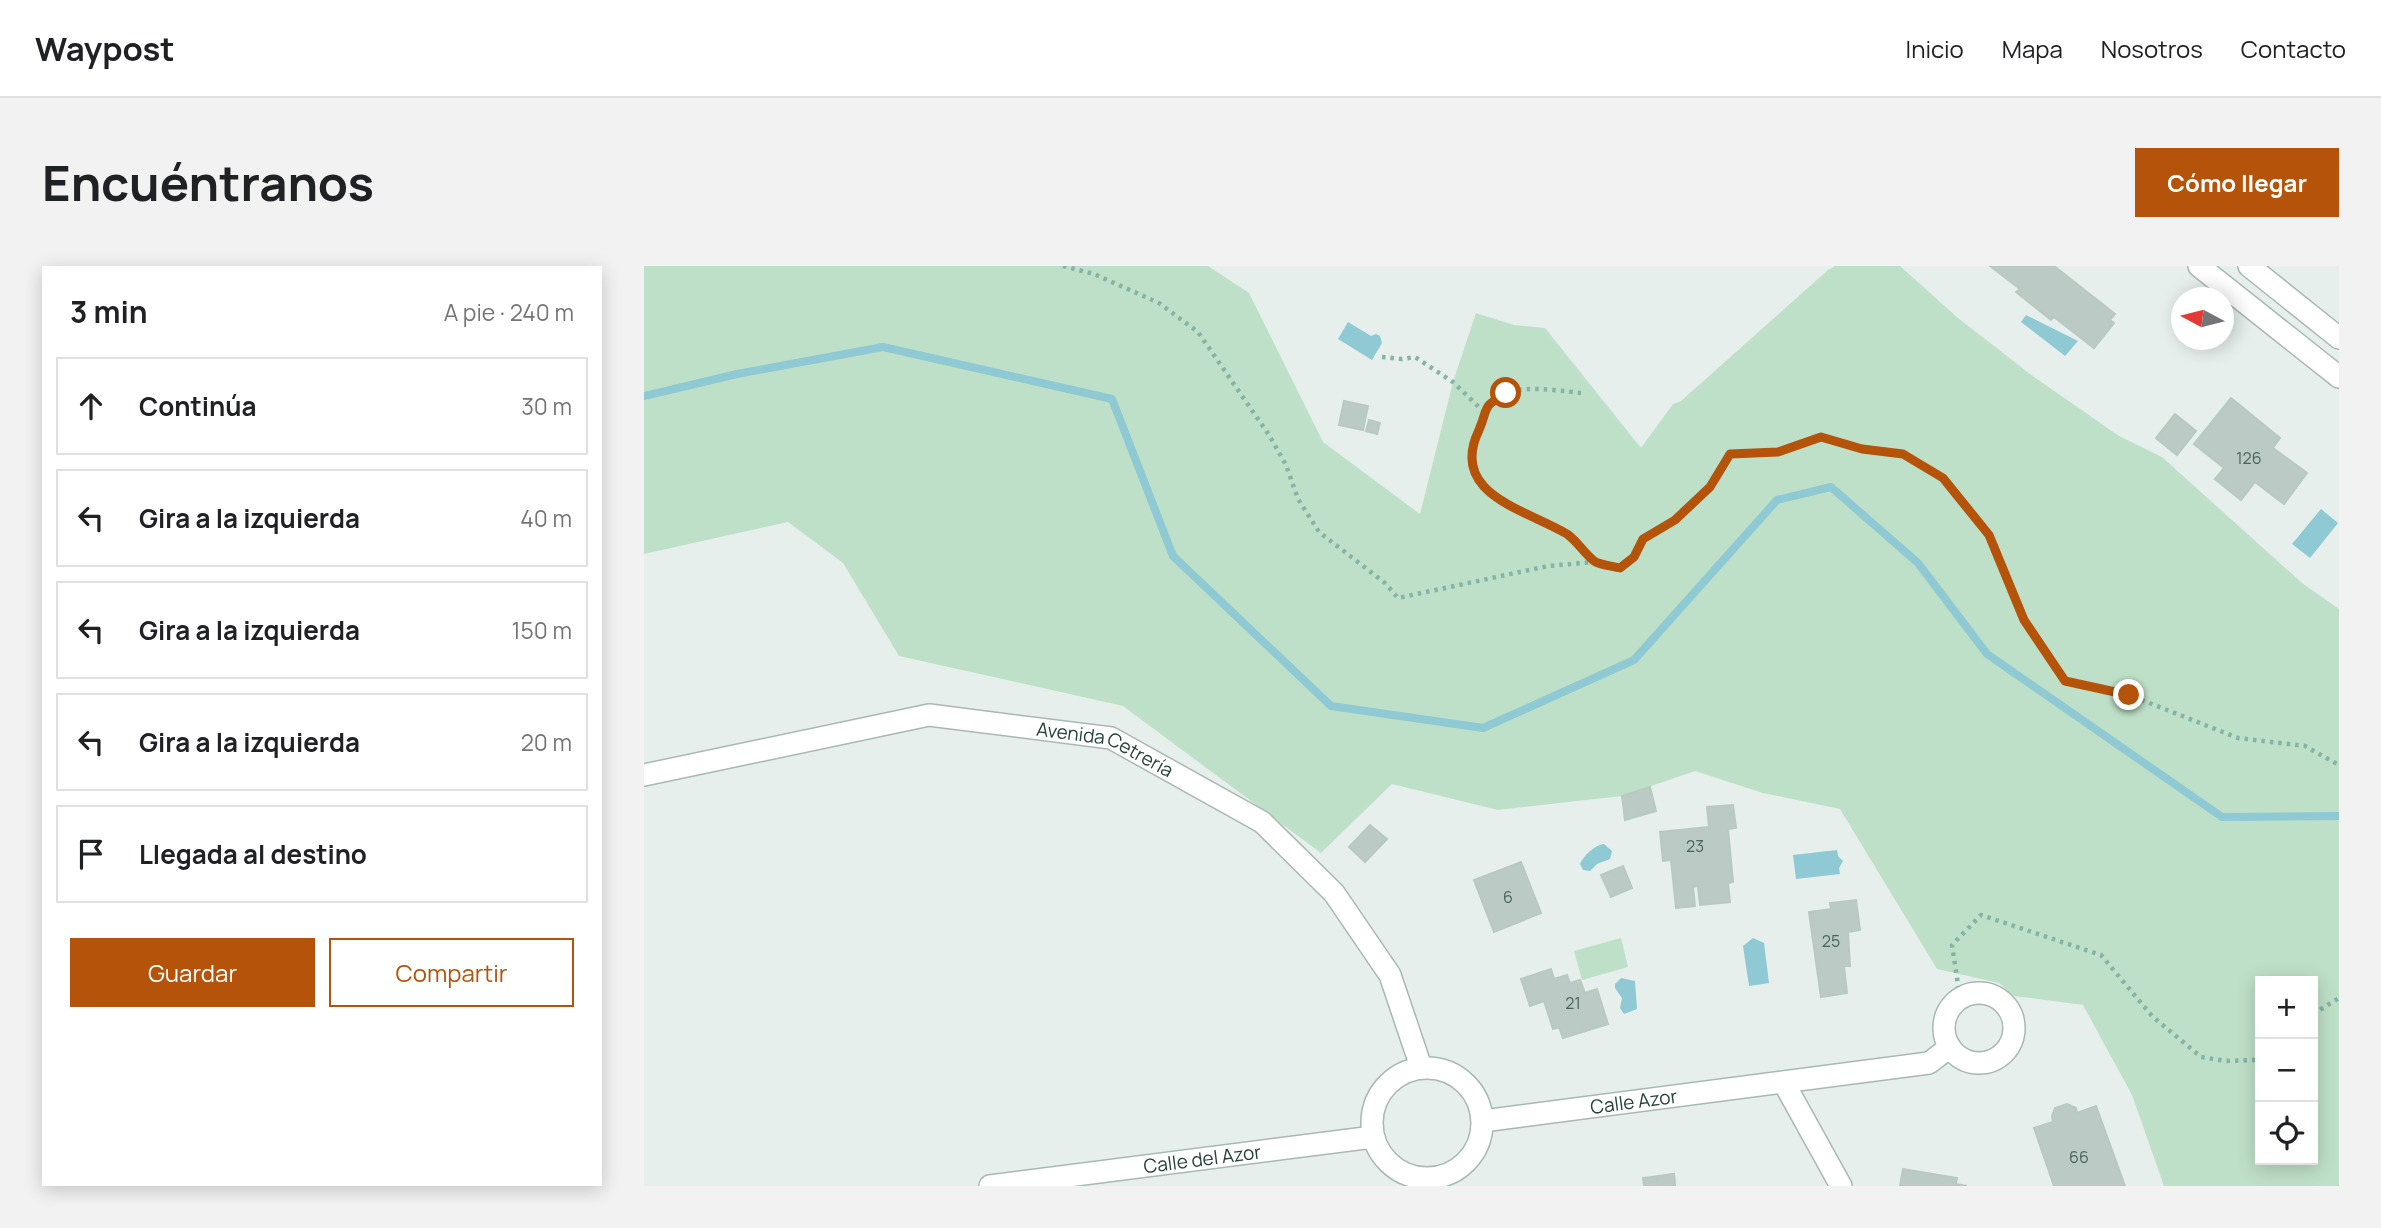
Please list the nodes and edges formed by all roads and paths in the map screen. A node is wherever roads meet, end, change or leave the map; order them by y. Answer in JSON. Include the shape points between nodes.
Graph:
{"nodes":[{"id":1,"x":1063,"y":266,"type":"edge"},
{"id":2,"x":2199,"y":266,"type":"edge"},
{"id":3,"x":2249,"y":266,"type":"edge"},
{"id":4,"x":2339,"y":338,"type":"edge"},
{"id":5,"x":1382,"y":356,"type":"dead end"},
{"id":6,"x":2339,"y":377,"type":"edge"},
{"id":7,"x":1581,"y":393,"type":"dead end"},
{"id":8,"x":1483,"y":411,"type":"junction"},
{"id":9,"x":1595,"y":562,"type":"junction"},
{"id":10,"x":2339,"y":765,"type":"edge"},
{"id":11,"x":644,"y":775,"type":"edge"},
{"id":12,"x":1960,"y":998,"type":"junction"},
{"id":13,"x":2339,"y":998,"type":"edge"},
{"id":14,"x":2318,"y":1011,"type":"edge"},
{"id":15,"x":1950,"y":1047,"type":"junction"},
{"id":16,"x":2255,"y":1060,"type":"edge"},
{"id":17,"x":1421,"y":1067,"type":"junction"},
{"id":18,"x":1784,"y":1083,"type":"junction"},
{"id":19,"x":1483,"y":1121,"type":"junction"},
{"id":20,"x":1373,"y":1137,"type":"junction"},
{"id":21,"x":1449,"y":1180,"type":"edge"},
{"id":22,"x":990,"y":1186,"type":"edge"},
{"id":23,"x":1841,"y":1186,"type":"edge"}],
"edges":[{"from":1,"to":9,"type":"path","via":[[1094,274],[1159,303],[1198,332],[1269,435],[1298,499],[1319,532],[1398,598],[1548,566]]},
{"from":2,"to":6,"type":"street"},
{"from":3,"to":4,"type":"street"},
{"from":5,"to":8,"type":"path","via":[[1415,357],[1453,382]]},
{"from":7,"to":8,"type":"path","via":[[1517,389]]},
{"from":8,"to":9,"type":"path","via":[[1471,455],[1479,484],[1570,536]]},
{"from":9,"to":10,"type":"path","via":[[1620,568],[1634,557],[1643,539],[1675,520],[1710,487],[1730,454],[1778,452],[1821,437],[1903,454],[1943,478],[1989,535],[2024,620],[2065,681],[2129,695],[2238,738],[2305,746]]},
{"from":11,"to":17,"type":"street","name":"Avenida Cetrería","via":[[929,715],[1111,738],[1262,822],[1334,893],[1390,975]]},
{"from":12,"to":15,"type":"street","via":[[1945,1020]]},
{"from":12,"to":15,"type":"street","via":[[1987,993],[2000,998],[2014,1021],[2014,1035],[2009,1048],[1986,1062],[1959,1057]]},
{"from":12,"to":16,"type":"path","via":[[1952,946],[1981,915],[2101,955],[2152,1016],[2201,1057]]},
{"from":13,"to":14,"type":"path"},
{"from":15,"to":18,"type":"street","name":"Calle Azor","via":[[1929,1063]]},
{"from":17,"to":19,"type":"street","via":[[1444,1069],[1464,1080],[1478,1098]]},
{"from":17,"to":20,"type":"street","via":[[1399,1074],[1381,1091],[1372,1113]]},
{"from":18,"to":19,"type":"street","name":"Calle Azor"},
{"from":18,"to":23,"type":"street"},
{"from":19,"to":21,"type":"street","via":[[1479,1143]]},
{"from":20,"to":21,"type":"street","via":[[1384,1158],[1403,1173]]},
{"from":20,"to":22,"type":"street","name":"Calle del Azor"}]}
